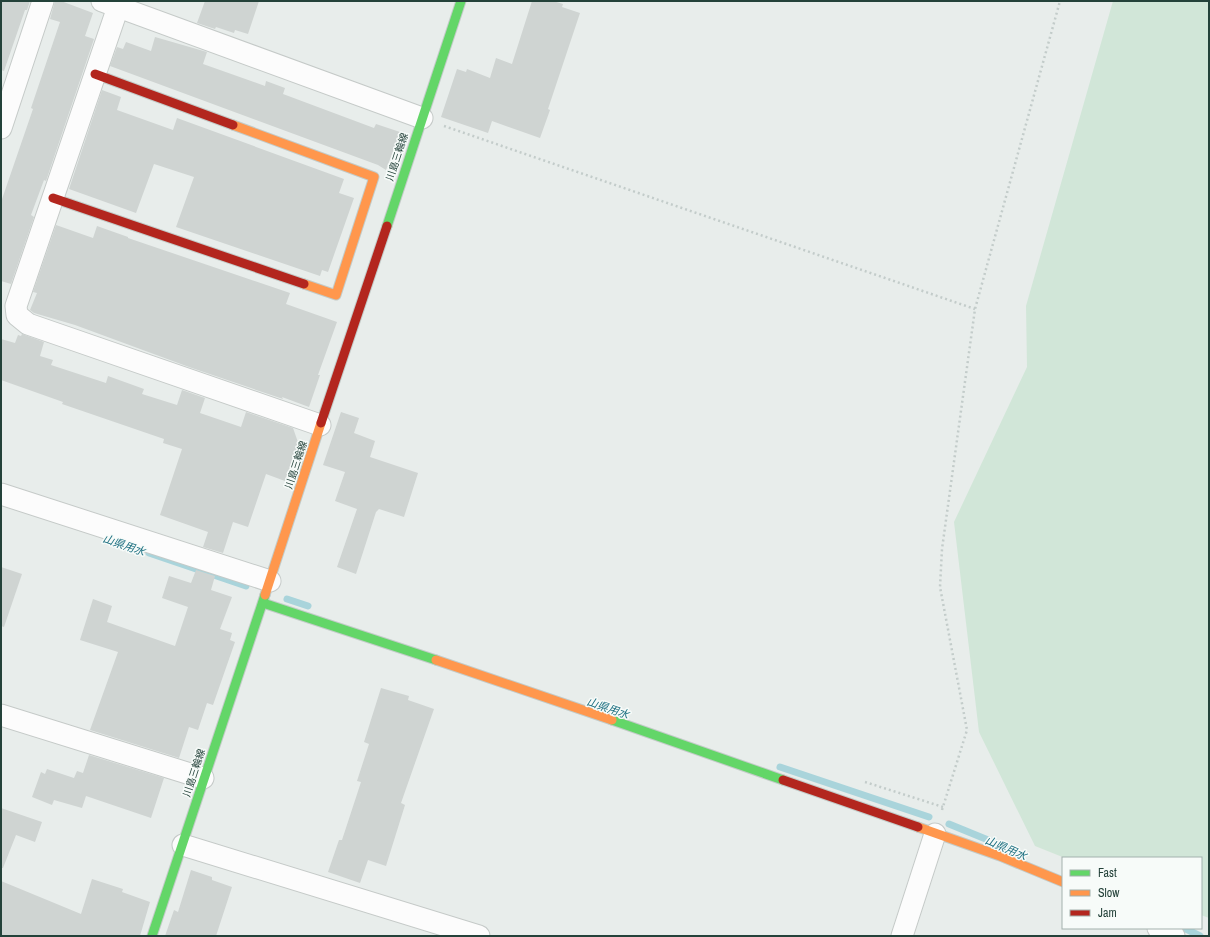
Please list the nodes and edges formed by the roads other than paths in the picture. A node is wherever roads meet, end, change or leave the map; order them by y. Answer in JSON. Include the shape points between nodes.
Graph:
{"nodes":[{"id":1,"x":43,"y":1,"type":"edge"},
{"id":2,"x":460,"y":1,"type":"edge"},
{"id":3,"x":110,"y":4,"type":"edge"},
{"id":4,"x":95,"y":74,"type":"junction"},
{"id":5,"x":6,"y":98,"type":"edge"},
{"id":6,"x":422,"y":118,"type":"junction"},
{"id":7,"x":1,"y":128,"type":"edge"},
{"id":8,"x":53,"y":198,"type":"junction"},
{"id":9,"x":320,"y":424,"type":"junction"},
{"id":10,"x":1,"y":494,"type":"edge"},
{"id":11,"x":270,"y":581,"type":"junction"},
{"id":12,"x":264,"y":603,"type":"junction"},
{"id":13,"x":1,"y":715,"type":"edge"},
{"id":14,"x":203,"y":778,"type":"junction"},
{"id":15,"x":935,"y":834,"type":"junction"},
{"id":16,"x":183,"y":845,"type":"junction"},
{"id":17,"x":1062,"y":882,"type":"edge"},
{"id":18,"x":1160,"y":929,"type":"edge"},
{"id":19,"x":152,"y":936,"type":"edge"},
{"id":20,"x":480,"y":936,"type":"edge"},
{"id":21,"x":902,"y":936,"type":"edge"},
{"id":22,"x":1174,"y":936,"type":"edge"}],
"edges":[{"from":1,"to":5,"type":"street"},
{"from":2,"to":6,"type":"street","name":"川島三輪線"},
{"from":3,"to":4,"type":"street"},
{"from":3,"to":6,"type":"street"},
{"from":4,"to":8,"type":"street"},
{"from":4,"to":8,"type":"street","via":[[374,177],[336,295]]},
{"from":5,"to":7,"type":"street"},
{"from":6,"to":9,"type":"street","name":"川島三輪線"},
{"from":8,"to":9,"type":"street","via":[[16,306],[17,315],[28,324]]},
{"from":9,"to":11,"type":"street","name":"川島三輪線"},
{"from":10,"to":11,"type":"street"},
{"from":11,"to":12,"type":"street","name":"川島三輪線"},
{"from":12,"to":14,"type":"street","name":"川島三輪線"},
{"from":12,"to":15,"type":"street","via":[[455,666]]},
{"from":13,"to":14,"type":"street"},
{"from":14,"to":16,"type":"street","name":"川島三輪線"},
{"from":15,"to":17,"type":"street","via":[[1013,860]]},
{"from":15,"to":21,"type":"street"},
{"from":16,"to":19,"type":"street","name":"川島三輪線"},
{"from":16,"to":20,"type":"street"},
{"from":18,"to":22,"type":"street"}]}
